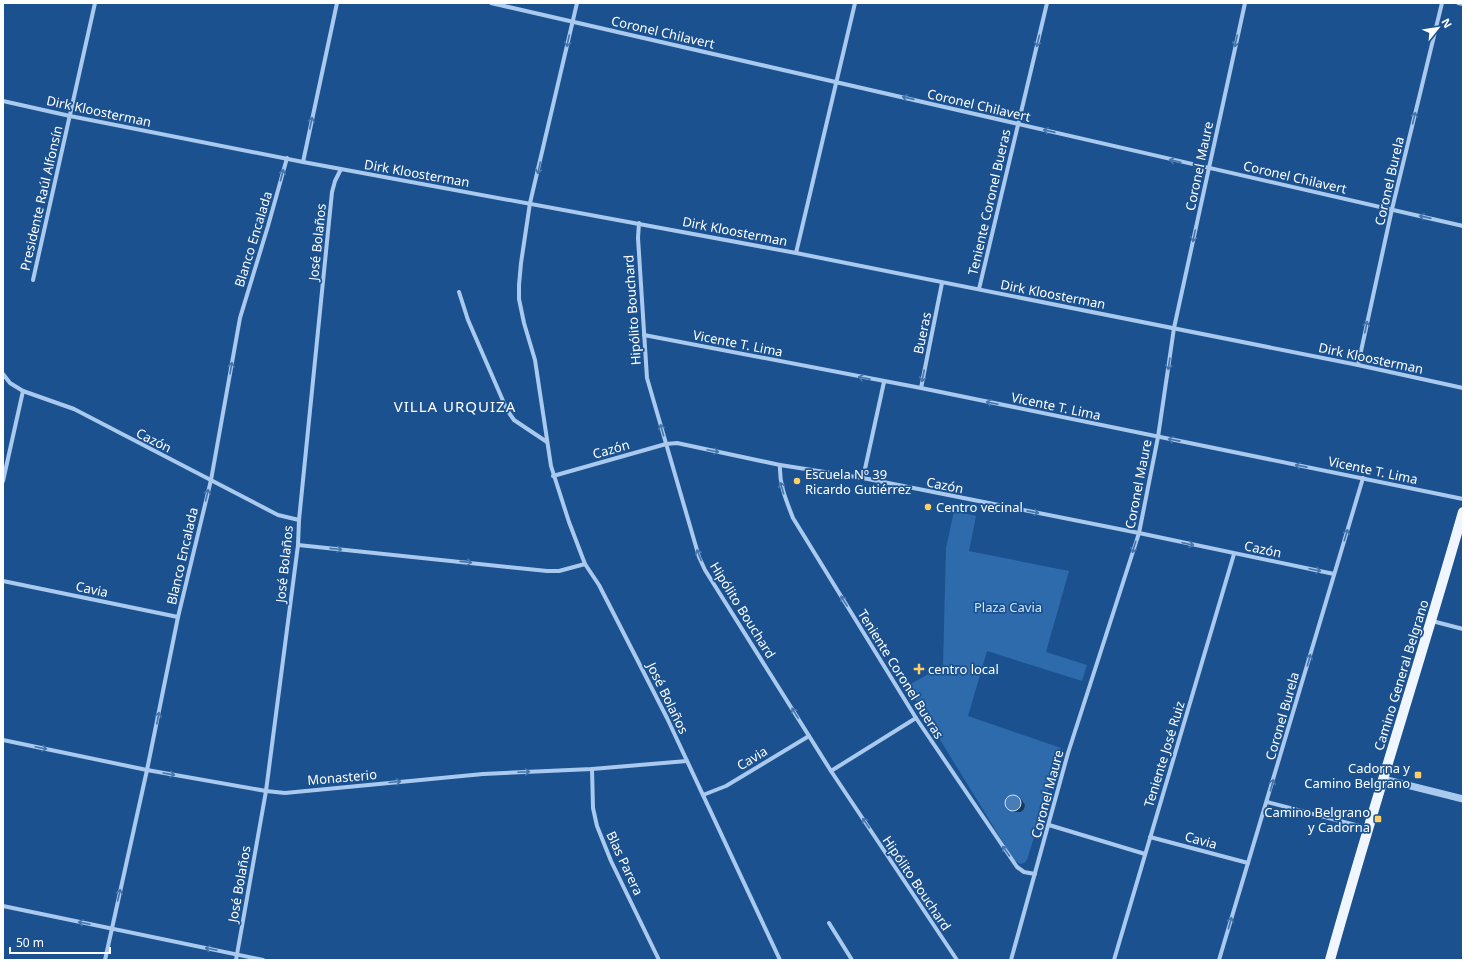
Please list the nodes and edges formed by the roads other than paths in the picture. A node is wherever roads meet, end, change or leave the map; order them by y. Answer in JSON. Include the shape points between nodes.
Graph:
{"nodes":[{"id":1,"x":95,"y":3,"type":"edge"},
{"id":2,"x":337,"y":3,"type":"edge"},
{"id":3,"x":490,"y":3,"type":"edge"},
{"id":4,"x":577,"y":3,"type":"edge"},
{"id":5,"x":855,"y":3,"type":"edge"},
{"id":6,"x":1047,"y":3,"type":"edge"},
{"id":7,"x":1245,"y":3,"type":"edge"},
{"id":8,"x":1442,"y":3,"type":"edge"},
{"id":9,"x":1458,"y":3,"type":"edge"},
{"id":10,"x":1463,"y":4,"type":"edge"},
{"id":11,"x":572,"y":22,"type":"junction"},
{"id":12,"x":837,"y":81,"type":"junction"},
{"id":13,"x":3,"y":101,"type":"edge"},
{"id":14,"x":70,"y":116,"type":"junction"},
{"id":15,"x":1018,"y":124,"type":"junction"},
{"id":16,"x":287,"y":158,"type":"junction"},
{"id":17,"x":303,"y":162,"type":"junction"},
{"id":18,"x":1208,"y":168,"type":"junction"},
{"id":19,"x":340,"y":169,"type":"junction"},
{"id":20,"x":530,"y":203,"type":"junction"},
{"id":21,"x":1392,"y":209,"type":"junction"},
{"id":22,"x":640,"y":223,"type":"junction"},
{"id":23,"x":1463,"y":226,"type":"edge"},
{"id":24,"x":796,"y":253,"type":"junction"},
{"id":25,"x":33,"y":280,"type":"dead end"},
{"id":26,"x":942,"y":283,"type":"junction"},
{"id":27,"x":979,"y":289,"type":"junction"},
{"id":28,"x":459,"y":292,"type":"dead end"},
{"id":29,"x":1174,"y":328,"type":"junction"},
{"id":30,"x":644,"y":335,"type":"junction"},
{"id":31,"x":1358,"y":365,"type":"junction"},
{"id":32,"x":3,"y":374,"type":"edge"},
{"id":33,"x":884,"y":382,"type":"junction"},
{"id":34,"x":921,"y":388,"type":"junction"},
{"id":35,"x":1463,"y":388,"type":"edge"},
{"id":36,"x":23,"y":391,"type":"junction"},
{"id":37,"x":1158,"y":437,"type":"junction"},
{"id":38,"x":547,"y":442,"type":"junction"},
{"id":39,"x":666,"y":444,"type":"junction"},
{"id":40,"x":780,"y":465,"type":"junction"},
{"id":41,"x":553,"y":476,"type":"junction"},
{"id":42,"x":863,"y":478,"type":"junction"},
{"id":43,"x":1363,"y":478,"type":"junction"},
{"id":44,"x":210,"y":480,"type":"junction"},
{"id":45,"x":3,"y":481,"type":"edge"},
{"id":46,"x":1463,"y":499,"type":"edge"},
{"id":47,"x":1463,"y":512,"type":"edge"},
{"id":48,"x":299,"y":520,"type":"junction"},
{"id":49,"x":1139,"y":533,"type":"junction"},
{"id":50,"x":298,"y":545,"type":"junction"},
{"id":51,"x":1234,"y":554,"type":"junction"},
{"id":52,"x":585,"y":564,"type":"junction"},
{"id":53,"x":1334,"y":574,"type":"junction"},
{"id":54,"x":3,"y":581,"type":"edge"},
{"id":55,"x":178,"y":617,"type":"junction"},
{"id":56,"x":1432,"y":621,"type":"junction"},
{"id":57,"x":1463,"y":629,"type":"edge"},
{"id":58,"x":916,"y":718,"type":"junction"},
{"id":59,"x":809,"y":736,"type":"junction"},
{"id":60,"x":3,"y":740,"type":"edge"},
{"id":61,"x":687,"y":761,"type":"junction"},
{"id":62,"x":592,"y":769,"type":"junction"},
{"id":63,"x":147,"y":770,"type":"junction"},
{"id":64,"x":831,"y":771,"type":"junction"},
{"id":65,"x":1383,"y":779,"type":"junction"},
{"id":66,"x":266,"y":791,"type":"junction"},
{"id":67,"x":703,"y":795,"type":"junction"},
{"id":68,"x":1463,"y":799,"type":"edge"},
{"id":69,"x":1267,"y":802,"type":"junction"},
{"id":70,"x":1049,"y":825,"type":"junction"},
{"id":71,"x":1368,"y":828,"type":"junction"},
{"id":72,"x":1150,"y":837,"type":"junction"},
{"id":73,"x":1145,"y":854,"type":"junction"},
{"id":74,"x":1248,"y":863,"type":"junction"},
{"id":75,"x":1035,"y":874,"type":"junction"},
{"id":76,"x":3,"y":906,"type":"edge"},
{"id":77,"x":829,"y":923,"type":"dead end"},
{"id":78,"x":112,"y":929,"type":"junction"},
{"id":79,"x":237,"y":954,"type":"junction"},
{"id":80,"x":1332,"y":959,"type":"edge"},
{"id":81,"x":105,"y":960,"type":"edge"},
{"id":82,"x":236,"y":960,"type":"edge"},
{"id":83,"x":263,"y":960,"type":"edge"},
{"id":84,"x":659,"y":960,"type":"edge"},
{"id":85,"x":780,"y":960,"type":"edge"},
{"id":86,"x":852,"y":960,"type":"edge"},
{"id":87,"x":957,"y":960,"type":"edge"},
{"id":88,"x":1011,"y":960,"type":"edge"},
{"id":89,"x":1114,"y":960,"type":"edge"},
{"id":90,"x":1220,"y":960,"type":"edge"}],
"edges":[{"from":1,"to":14,"type":"street","name":"Presidente Raúl Alfonsín"},
{"from":17,"to":2,"type":"street","one_way":true},
{"from":3,"to":11,"type":"street","name":"Coronel Chilavert"},
{"from":4,"to":11,"type":"street","name":"José Bolaños"},
{"from":5,"to":12,"type":"street"},
{"from":6,"to":15,"type":"street","name":"Teniente Coronel Bueras","one_way":true},
{"from":7,"to":18,"type":"street","name":"Coronel Maure","one_way":true},
{"from":21,"to":8,"type":"street","name":"Coronel Burela","one_way":true},
{"from":9,"to":10,"type":"street"},
{"from":11,"to":12,"type":"street","name":"Coronel Chilavert"},
{"from":11,"to":20,"type":"street","name":"José Bolaños","one_way":true},
{"from":15,"to":12,"type":"street","name":"Coronel Chilavert","one_way":true},
{"from":12,"to":24,"type":"street"},
{"from":13,"to":14,"type":"street","name":"Dirk Kloosterman"},
{"from":14,"to":16,"type":"street","name":"Dirk Kloosterman"},
{"from":14,"to":25,"type":"street","name":"Presidente Raúl Alfonsín"},
{"from":18,"to":15,"type":"street","name":"Coronel Chilavert","one_way":true},
{"from":15,"to":27,"type":"street","name":"Teniente Coronel Bueras"},
{"from":16,"to":17,"type":"street","name":"Dirk Kloosterman"},
{"from":44,"to":16,"type":"street","name":"Blanco Encalada","one_way":true,"via":[[240,318]]},
{"from":17,"to":19,"type":"street","name":"Dirk Kloosterman"},
{"from":18,"to":21,"type":"street","name":"Coronel Chilavert"},
{"from":18,"to":29,"type":"street","name":"Coronel Maure","one_way":true},
{"from":19,"to":20,"type":"street","name":"Dirk Kloosterman"},
{"from":19,"to":48,"type":"street","name":"José Bolaños","via":[[332,192]]},
{"from":20,"to":22,"type":"street","name":"Dirk Kloosterman"},
{"from":20,"to":38,"type":"street","name":"José Bolaños","via":[[521,263],[520,299],[535,360]]},
{"from":23,"to":21,"type":"street","name":"Coronel Chilavert","one_way":true},
{"from":31,"to":21,"type":"street","name":"Coronel Burela","one_way":true},
{"from":22,"to":24,"type":"street","name":"Dirk Kloosterman"},
{"from":22,"to":30,"type":"street","name":"Hipólito Bouchard","via":[[638,238]]},
{"from":24,"to":26,"type":"street","name":"Dirk Kloosterman"},
{"from":26,"to":27,"type":"street","name":"Dirk Kloosterman"},
{"from":26,"to":34,"type":"street","name":"Bueras","one_way":true},
{"from":27,"to":29,"type":"street","name":"Dirk Kloosterman"},
{"from":28,"to":38,"type":"street","via":[[468,320],[507,410],[514,420]]},
{"from":29,"to":31,"type":"street","name":"Dirk Kloosterman"},
{"from":29,"to":37,"type":"street","name":"Coronel Maure","one_way":true},
{"from":33,"to":30,"type":"street","name":"Vicente T. Lima","one_way":true},
{"from":39,"to":30,"type":"street","name":"Hipólito Bouchard","one_way":true,"via":[[647,378]]},
{"from":31,"to":35,"type":"street","name":"Dirk Kloosterman"},
{"from":32,"to":36,"type":"street","name":"Cazón"},
{"from":33,"to":34,"type":"street","name":"Vicente T. Lima"},
{"from":33,"to":42,"type":"street"},
{"from":37,"to":34,"type":"street","name":"Vicente T. Lima","one_way":true},
{"from":36,"to":44,"type":"street","name":"Cazón","via":[[74,409]]},
{"from":36,"to":45,"type":"street"},
{"from":43,"to":37,"type":"street","name":"Vicente T. Lima","one_way":true},
{"from":37,"to":49,"type":"street","name":"Coronel Maure"},
{"from":38,"to":41,"type":"street","name":"José Bolaños"},
{"from":39,"to":40,"type":"street","name":"Cazón","one_way":true,"via":[[677,443]]},
{"from":39,"to":41,"type":"street","name":"Cazón"},
{"from":59,"to":39,"type":"street","name":"Hipólito Bouchard","one_way":true,"via":[[705,570],[694,543]]},
{"from":40,"to":42,"type":"street","name":"Cazón"},
{"from":58,"to":40,"type":"street","name":"Teniente Coronel Bueras","one_way":true,"via":[[793,518],[781,486]]},
{"from":41,"to":52,"type":"street","name":"José Bolaños"},
{"from":42,"to":49,"type":"street","name":"Cazón","one_way":true},
{"from":43,"to":46,"type":"street","name":"Vicente T. Lima"},
{"from":53,"to":43,"type":"street","name":"Coronel Burela","one_way":true},
{"from":44,"to":48,"type":"street","name":"Cazón","via":[[278,515]]},
{"from":55,"to":44,"type":"street","name":"Blanco Encalada","one_way":true},
{"from":47,"to":56,"type":"main road","name":"Camino General Belgrano"},
{"from":48,"to":50,"type":"street","name":"José Bolaños"},
{"from":49,"to":51,"type":"street","name":"Cazón","one_way":true},
{"from":49,"to":70,"type":"street","name":"Coronel Maure","one_way":true,"via":[[1068,753]]},
{"from":50,"to":52,"type":"street","one_way":true,"via":[[547,571],[559,571]]},
{"from":50,"to":66,"type":"street","name":"José Bolaños"},
{"from":51,"to":53,"type":"street","name":"Cazón","one_way":true},
{"from":51,"to":72,"type":"street","name":"Teniente José Ruiz"},
{"from":52,"to":61,"type":"street","name":"José Bolaños","via":[[650,683]]},
{"from":69,"to":53,"type":"street","name":"Coronel Burela","one_way":true},
{"from":54,"to":55,"type":"street","name":"Cavia"},
{"from":63,"to":55,"type":"street","name":"Blanco Encalada","one_way":true},
{"from":56,"to":57,"type":"street"},
{"from":56,"to":65,"type":"main road","name":"Camino General Belgrano"},
{"from":58,"to":64,"type":"street"},
{"from":75,"to":58,"type":"street","name":"Teniente Coronel Bueras","one_way":true,"via":[[1024,872],[1017,867]]},
{"from":59,"to":64,"type":"street","name":"Hipólito Bouchard"},
{"from":59,"to":67,"type":"street","name":"Cavia","via":[[726,786]]},
{"from":60,"to":63,"type":"street","name":"Monasterio","one_way":true},
{"from":61,"to":62,"type":"street","name":"Monasterio"},
{"from":61,"to":67,"type":"street","name":"José Bolaños"},
{"from":66,"to":62,"type":"street","name":"Monasterio","one_way":true,"via":[[285,792],[483,774]]},
{"from":62,"to":84,"type":"street","name":"Blas Parera","via":[[593,808],[597,826]]},
{"from":63,"to":66,"type":"street","name":"Monasterio","one_way":true},
{"from":78,"to":63,"type":"street","name":"Blanco Encalada","one_way":true},
{"from":87,"to":64,"type":"street","name":"Hipólito Bouchard","one_way":true},
{"from":65,"to":68,"type":"street"},
{"from":65,"to":71,"type":"main road","name":"Camino General Belgrano"},
{"from":66,"to":79,"type":"street","name":"José Bolaños"},
{"from":67,"to":85,"type":"street","name":"José Bolaños"},
{"from":69,"to":71,"type":"street"},
{"from":69,"to":74,"type":"street","name":"Coronel Burela"},
{"from":70,"to":73,"type":"street"},
{"from":70,"to":75,"type":"street","name":"Coronel Maure"},
{"from":71,"to":80,"type":"main road","name":"Camino General Belgrano"},
{"from":72,"to":73,"type":"street","name":"Teniente José Ruiz"},
{"from":72,"to":74,"type":"street","name":"Cavia"},
{"from":73,"to":89,"type":"street","name":"Teniente José Ruiz"},
{"from":90,"to":74,"type":"street","name":"Coronel Burela","one_way":true},
{"from":75,"to":88,"type":"street","name":"Coronel Maure"},
{"from":78,"to":76,"type":"street","one_way":true},
{"from":77,"to":86,"type":"street"},
{"from":79,"to":78,"type":"street","one_way":true},
{"from":78,"to":81,"type":"street","name":"Blanco Encalada"},
{"from":79,"to":82,"type":"street","name":"José Bolaños"},
{"from":79,"to":83,"type":"street"}]}
